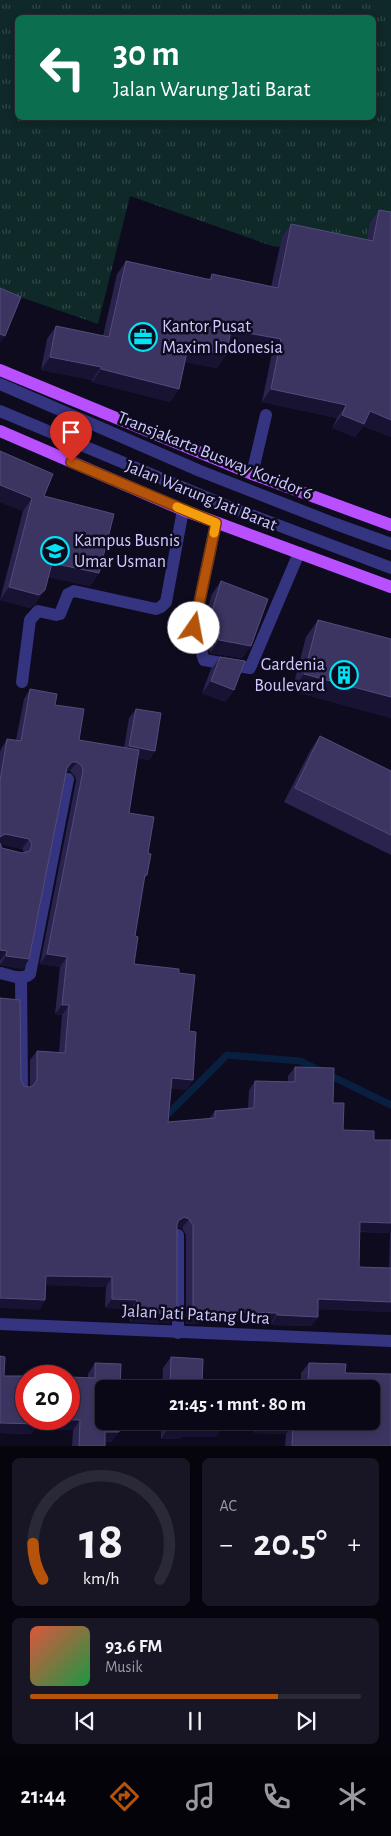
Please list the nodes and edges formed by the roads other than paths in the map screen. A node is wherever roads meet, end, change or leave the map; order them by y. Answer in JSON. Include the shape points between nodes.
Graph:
{"nodes":[{"id":1,"x":0,"y":370,"type":"edge"},
{"id":2,"x":0,"y":384,"type":"edge"},
{"id":3,"x":0,"y":411,"type":"edge"},
{"id":4,"x":266,"y":415,"type":"dead end"},
{"id":5,"x":0,"y":431,"type":"edge"},
{"id":6,"x":252,"y":474,"type":"junction"},
{"id":7,"x":183,"y":510,"type":"junction"},
{"id":8,"x":216,"y":523,"type":"junction"},
{"id":9,"x":391,"y":525,"type":"edge"},
{"id":10,"x":391,"y":544,"type":"edge"},
{"id":11,"x":299,"y":553,"type":"junction"},
{"id":12,"x":391,"y":568,"type":"edge"},
{"id":13,"x":391,"y":587,"type":"edge"},
{"id":14,"x":22,"y":682,"type":"dead end"},
{"id":15,"x":68,"y":779,"type":"edge"},
{"id":16,"x":0,"y":973,"type":"edge"},
{"id":17,"x":25,"y":976,"type":"junction"},
{"id":18,"x":22,"y":1089,"type":"edge"},
{"id":19,"x":178,"y":1235,"type":"edge"},
{"id":20,"x":0,"y":1324,"type":"edge"},
{"id":21,"x":178,"y":1332,"type":"junction"},
{"id":22,"x":391,"y":1341,"type":"edge"}],
"edges":[{"from":1,"to":6,"type":"main road"},
{"from":2,"to":10,"type":"street","name":"Transjakarta Busway Koridor 6","via":[[200,471]]},
{"from":3,"to":12,"type":"street","via":[[228,506]]},
{"from":4,"to":6,"type":"street"},
{"from":5,"to":7,"type":"main road","name":"Jalan Warung Jati Barat"},
{"from":6,"to":9,"type":"main road"},
{"from":7,"to":8,"type":"main road","name":"Jalan Warung Jati Barat"},
{"from":7,"to":14,"type":"street","via":[[166,602],[162,608],[74,591],[68,594],[60,614],[38,611],[30,620]]},
{"from":8,"to":11,"type":"main road","name":"Jalan Warung Jati Barat"},
{"from":8,"to":11,"type":"street","via":[[194,628],[204,660],[250,668]]},
{"from":11,"to":13,"type":"main road","name":"Jalan Warung Jati Barat"},
{"from":15,"to":17,"type":"street"},
{"from":16,"to":17,"type":"street"},
{"from":17,"to":18,"type":"street"},
{"from":19,"to":21,"type":"street"},
{"from":20,"to":21,"type":"street","name":"Jalan Jati Patang Utra"},
{"from":21,"to":22,"type":"street","name":"Jalan Jati Patang Utra"}]}
